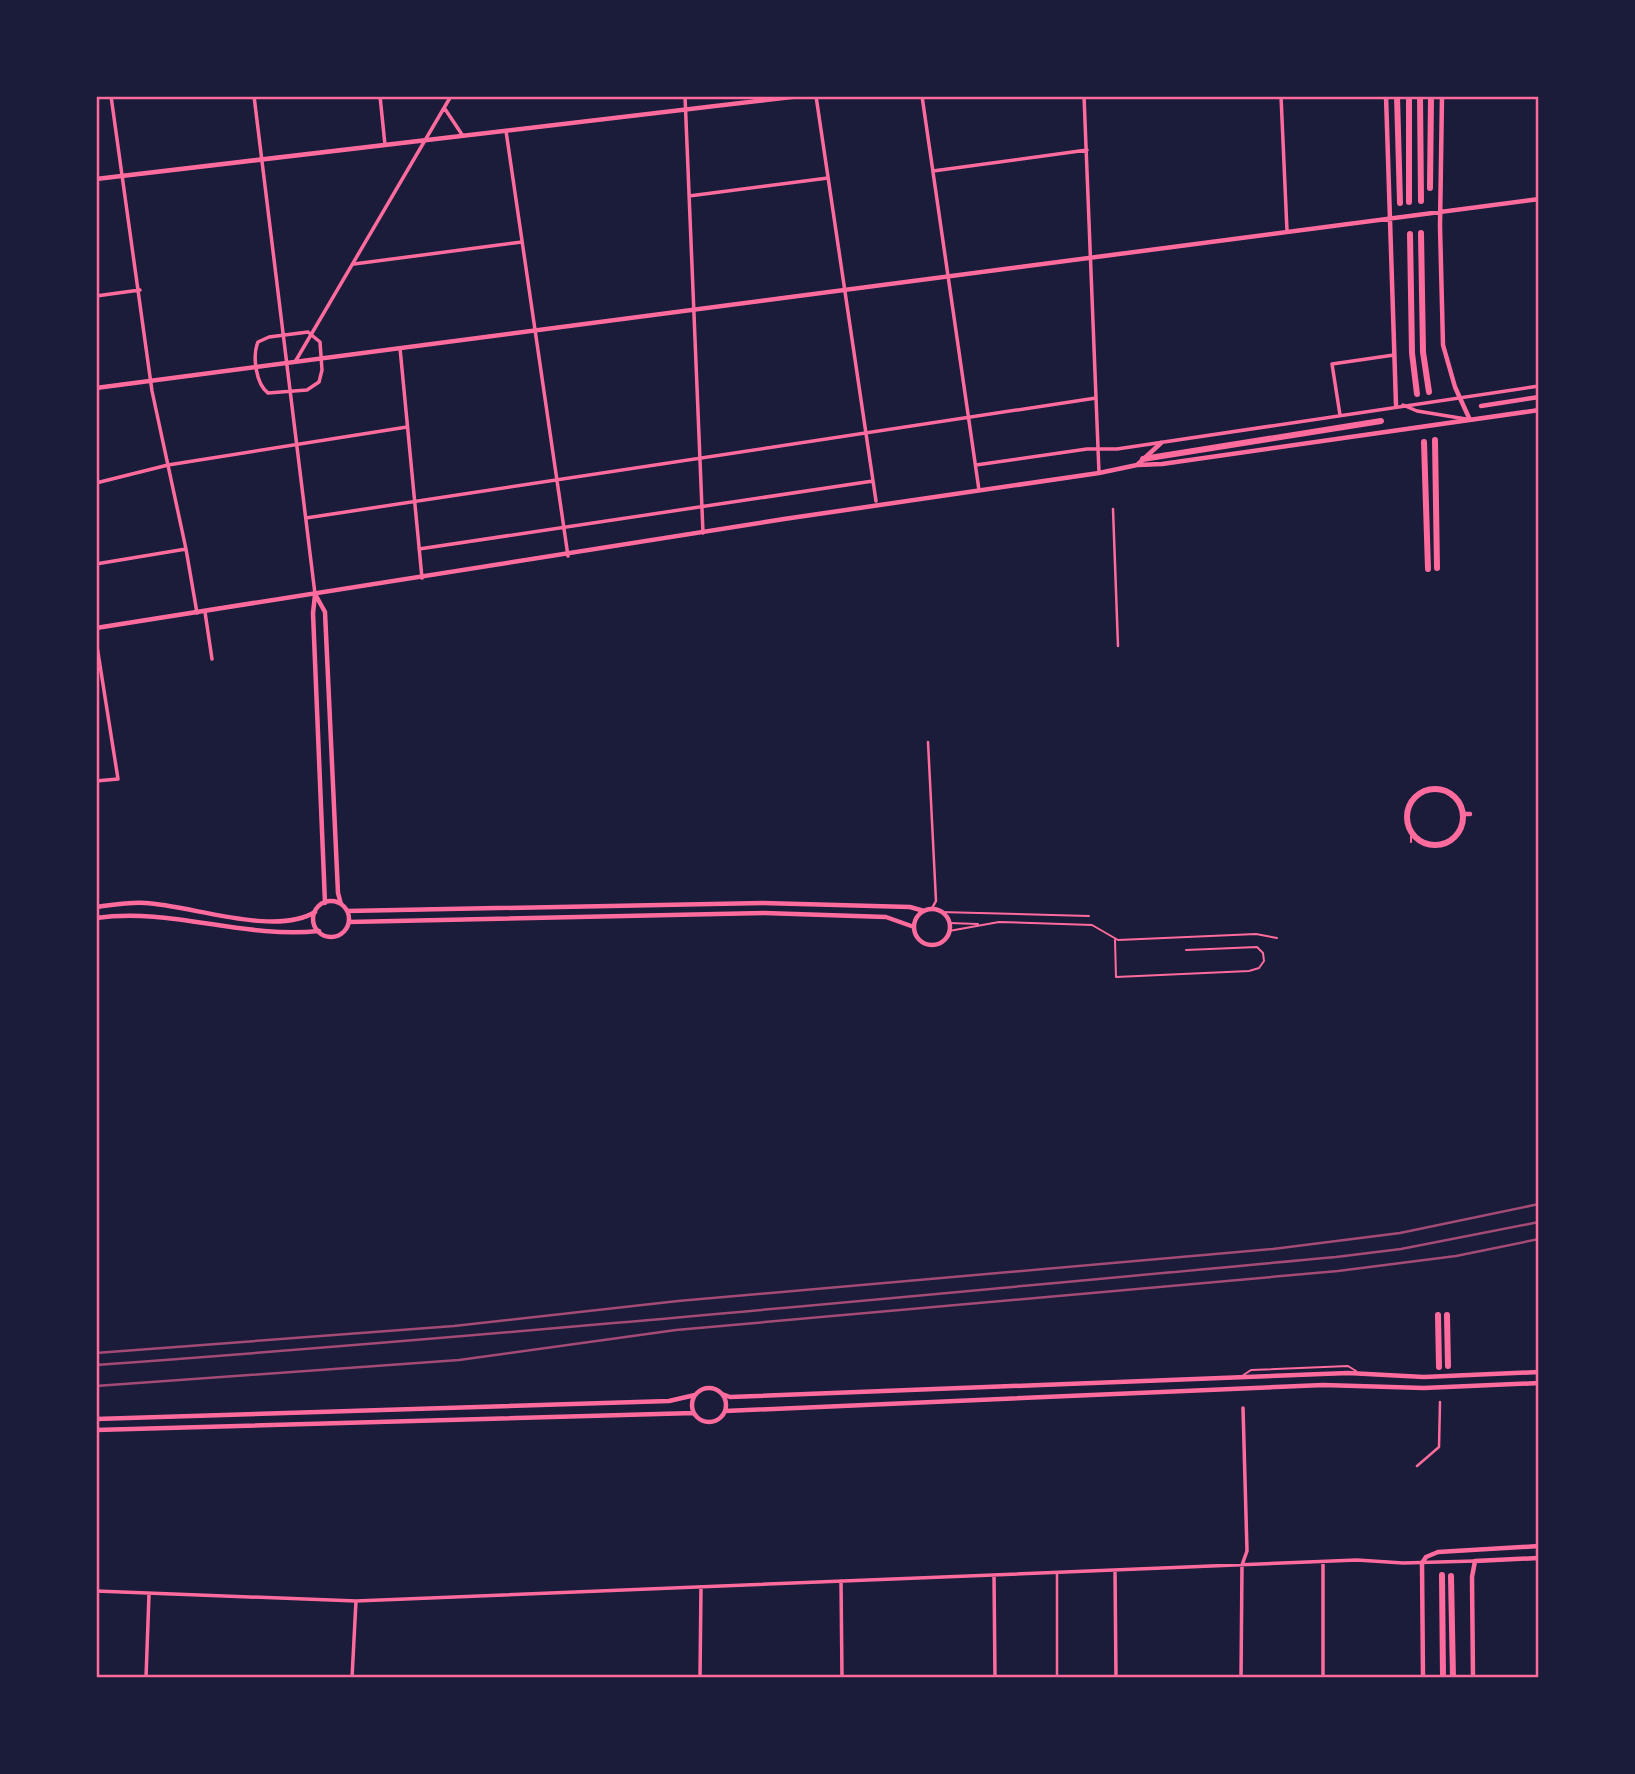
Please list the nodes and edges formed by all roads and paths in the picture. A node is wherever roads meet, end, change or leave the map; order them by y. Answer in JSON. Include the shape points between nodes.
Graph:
{"nodes":[{"id":1,"x":111,"y":96,"type":"edge"},
{"id":2,"x":254,"y":96,"type":"edge"},
{"id":3,"x":380,"y":96,"type":"edge"},
{"id":4,"x":451,"y":96,"type":"edge"},
{"id":5,"x":685,"y":96,"type":"edge"},
{"id":6,"x":800,"y":96,"type":"edge"},
{"id":7,"x":816,"y":96,"type":"edge"},
{"id":8,"x":922,"y":96,"type":"edge"},
{"id":9,"x":1084,"y":96,"type":"edge"},
{"id":10,"x":1281,"y":96,"type":"edge"},
{"id":11,"x":1386,"y":96,"type":"edge"},
{"id":12,"x":1397,"y":96,"type":"edge"},
{"id":13,"x":1409,"y":96,"type":"edge"},
{"id":14,"x":1420,"y":96,"type":"edge"},
{"id":15,"x":1431,"y":96,"type":"edge"},
{"id":16,"x":1442,"y":96,"type":"edge"},
{"id":17,"x":444,"y":107,"type":"junction"},
{"id":18,"x":685,"y":111,"type":"junction"},
{"id":19,"x":506,"y":131,"type":"junction"},
{"id":20,"x":463,"y":136,"type":"junction"},
{"id":21,"x":425,"y":141,"type":"junction"},
{"id":22,"x":385,"y":145,"type":"junction"},
{"id":23,"x":1087,"y":150,"type":"junction"},
{"id":24,"x":262,"y":160,"type":"junction"},
{"id":25,"x":933,"y":171,"type":"junction"},
{"id":26,"x":124,"y":176,"type":"junction"},
{"id":27,"x":828,"y":178,"type":"junction"},
{"id":28,"x":96,"y":179,"type":"edge"},
{"id":29,"x":1430,"y":188,"type":"dead end"},
{"id":30,"x":689,"y":196,"type":"junction"},
{"id":31,"x":1539,"y":199,"type":"edge"},
{"id":32,"x":1421,"y":201,"type":"dead end"},
{"id":33,"x":1409,"y":202,"type":"dead end"},
{"id":34,"x":1401,"y":203,"type":"dead end"},
{"id":35,"x":1440,"y":212,"type":"junction"},
{"id":36,"x":1389,"y":219,"type":"junction"},
{"id":37,"x":1287,"y":231,"type":"junction"},
{"id":38,"x":1421,"y":233,"type":"dead end"},
{"id":39,"x":1410,"y":234,"type":"dead end"},
{"id":40,"x":523,"y":242,"type":"junction"},
{"id":41,"x":1092,"y":257,"type":"junction"},
{"id":42,"x":354,"y":264,"type":"junction"},
{"id":43,"x":948,"y":276,"type":"junction"},
{"id":44,"x":139,"y":290,"type":"junction"},
{"id":45,"x":845,"y":290,"type":"junction"},
{"id":46,"x":96,"y":296,"type":"edge"},
{"id":47,"x":693,"y":309,"type":"junction"},
{"id":48,"x":536,"y":330,"type":"junction"},
{"id":49,"x":283,"y":334,"type":"junction"},
{"id":50,"x":313,"y":334,"type":"junction"},
{"id":51,"x":400,"y":348,"type":"junction"},
{"id":52,"x":1396,"y":354,"type":"junction"},
{"id":53,"x":322,"y":358,"type":"junction"},
{"id":54,"x":295,"y":362,"type":"junction"},
{"id":55,"x":287,"y":363,"type":"junction"},
{"id":56,"x":258,"y":367,"type":"junction"},
{"id":57,"x":150,"y":381,"type":"junction"},
{"id":58,"x":1539,"y":386,"type":"edge"},
{"id":59,"x":96,"y":388,"type":"edge"},
{"id":60,"x":291,"y":392,"type":"junction"},
{"id":61,"x":1429,"y":392,"type":"dead end"},
{"id":62,"x":1417,"y":394,"type":"dead end"},
{"id":63,"x":1459,"y":397,"type":"junction"},
{"id":64,"x":1539,"y":397,"type":"edge"},
{"id":65,"x":1096,"y":398,"type":"junction"},
{"id":66,"x":1399,"y":405,"type":"junction"},
{"id":67,"x":1480,"y":406,"type":"dead end"},
{"id":68,"x":1539,"y":410,"type":"edge"},
{"id":69,"x":1340,"y":415,"type":"junction"},
{"id":70,"x":969,"y":418,"type":"junction"},
{"id":71,"x":1470,"y":420,"type":"junction"},
{"id":72,"x":1381,"y":421,"type":"dead end"},
{"id":73,"x":407,"y":427,"type":"junction"},
{"id":74,"x":866,"y":433,"type":"junction"},
{"id":75,"x":1435,"y":440,"type":"dead end"},
{"id":76,"x":1424,"y":442,"type":"dead end"},
{"id":77,"x":1161,"y":443,"type":"junction"},
{"id":78,"x":298,"y":445,"type":"junction"},
{"id":79,"x":1098,"y":449,"type":"junction"},
{"id":80,"x":699,"y":458,"type":"junction"},
{"id":81,"x":1143,"y":459,"type":"junction"},
{"id":82,"x":168,"y":465,"type":"junction"},
{"id":83,"x":976,"y":465,"type":"junction"},
{"id":84,"x":1137,"y":465,"type":"junction"},
{"id":85,"x":1098,"y":473,"type":"junction"},
{"id":86,"x":557,"y":480,"type":"junction"},
{"id":87,"x":873,"y":481,"type":"junction"},
{"id":88,"x":96,"y":483,"type":"edge"},
{"id":89,"x":979,"y":490,"type":"junction"},
{"id":90,"x":876,"y":500,"type":"dead end"},
{"id":91,"x":415,"y":502,"type":"junction"},
{"id":92,"x":701,"y":507,"type":"junction"},
{"id":93,"x":1113,"y":509,"type":"dead end"},
{"id":94,"x":306,"y":518,"type":"junction"},
{"id":95,"x":565,"y":526,"type":"junction"},
{"id":96,"x":703,"y":533,"type":"junction"},
{"id":97,"x":186,"y":549,"type":"junction"},
{"id":98,"x":419,"y":549,"type":"junction"},
{"id":99,"x":568,"y":555,"type":"junction"},
{"id":100,"x":96,"y":564,"type":"edge"},
{"id":101,"x":1437,"y":568,"type":"dead end"},
{"id":102,"x":1428,"y":569,"type":"dead end"},
{"id":103,"x":422,"y":578,"type":"junction"},
{"id":104,"x":316,"y":594,"type":"junction"},
{"id":105,"x":205,"y":612,"type":"junction"},
{"id":106,"x":197,"y":613,"type":"junction"},
{"id":107,"x":96,"y":628,"type":"edge"},
{"id":108,"x":96,"y":640,"type":"edge"},
{"id":109,"x":1118,"y":646,"type":"dead end"},
{"id":110,"x":212,"y":659,"type":"dead end"},
{"id":111,"x":928,"y":742,"type":"dead end"},
{"id":112,"x":96,"y":781,"type":"edge"},
{"id":113,"x":1430,"y":781,"type":"dead end"},
{"id":114,"x":1440,"y":782,"type":"dead end"},
{"id":115,"x":1430,"y":789,"type":"junction"},
{"id":116,"x":1440,"y":790,"type":"junction"},
{"id":117,"x":1411,"y":832,"type":"junction"},
{"id":118,"x":1411,"y":842,"type":"dead end"},
{"id":119,"x":325,"y":902,"type":"junction"},
{"id":120,"x":341,"y":904,"type":"junction"},
{"id":121,"x":96,"y":907,"type":"edge"},
{"id":122,"x":931,"y":910,"type":"junction"},
{"id":123,"x":347,"y":911,"type":"junction"},
{"id":124,"x":924,"y":911,"type":"junction"},
{"id":125,"x":315,"y":912,"type":"junction"},
{"id":126,"x":940,"y":912,"type":"junction"},
{"id":127,"x":1089,"y":916,"type":"dead end"},
{"id":128,"x":96,"y":918,"type":"edge"},
{"id":129,"x":349,"y":922,"type":"junction"},
{"id":130,"x":949,"y":923,"type":"junction"},
{"id":131,"x":982,"y":924,"type":"junction"},
{"id":132,"x":914,"y":927,"type":"junction"},
{"id":133,"x":318,"y":931,"type":"junction"},
{"id":134,"x":949,"y":931,"type":"junction"},
{"id":135,"x":1115,"y":938,"type":"junction"},
{"id":136,"x":1277,"y":938,"type":"dead end"},
{"id":137,"x":1186,"y":950,"type":"dead end"},
{"id":138,"x":1438,"y":1315,"type":"dead end"},
{"id":139,"x":1447,"y":1315,"type":"dead end"},
{"id":140,"x":1448,"y":1366,"type":"dead end"},
{"id":141,"x":1439,"y":1367,"type":"dead end"},
{"id":142,"x":1539,"y":1372,"type":"edge"},
{"id":143,"x":1539,"y":1383,"type":"edge"},
{"id":144,"x":722,"y":1394,"type":"junction"},
{"id":145,"x":695,"y":1395,"type":"junction"},
{"id":146,"x":1440,"y":1402,"type":"dead end"},
{"id":147,"x":1243,"y":1408,"type":"dead end"},
{"id":148,"x":725,"y":1411,"type":"junction"},
{"id":149,"x":694,"y":1413,"type":"junction"},
{"id":150,"x":96,"y":1419,"type":"edge"},
{"id":151,"x":96,"y":1430,"type":"edge"},
{"id":152,"x":1416,"y":1466,"type":"dead end"},
{"id":153,"x":1539,"y":1546,"type":"edge"},
{"id":154,"x":1539,"y":1558,"type":"edge"},
{"id":155,"x":1475,"y":1561,"type":"junction"},
{"id":156,"x":1323,"y":1562,"type":"junction"},
{"id":157,"x":1422,"y":1563,"type":"junction"},
{"id":158,"x":1242,"y":1565,"type":"junction"},
{"id":159,"x":1115,"y":1570,"type":"junction"},
{"id":160,"x":1057,"y":1572,"type":"junction"},
{"id":161,"x":994,"y":1575,"type":"junction"},
{"id":162,"x":1442,"y":1575,"type":"dead end"},
{"id":163,"x":1451,"y":1576,"type":"dead end"},
{"id":164,"x":841,"y":1581,"type":"junction"},
{"id":165,"x":701,"y":1587,"type":"junction"},
{"id":166,"x":96,"y":1591,"type":"edge"},
{"id":167,"x":149,"y":1594,"type":"junction"},
{"id":168,"x":356,"y":1601,"type":"junction"},
{"id":169,"x":146,"y":1678,"type":"edge"},
{"id":170,"x":352,"y":1678,"type":"edge"},
{"id":171,"x":700,"y":1678,"type":"edge"},
{"id":172,"x":842,"y":1678,"type":"edge"},
{"id":173,"x":995,"y":1678,"type":"edge"},
{"id":174,"x":1057,"y":1678,"type":"edge"},
{"id":175,"x":1116,"y":1678,"type":"edge"},
{"id":176,"x":1241,"y":1678,"type":"edge"},
{"id":177,"x":1323,"y":1678,"type":"edge"},
{"id":178,"x":1423,"y":1678,"type":"edge"},
{"id":179,"x":1443,"y":1678,"type":"edge"},
{"id":180,"x":1453,"y":1678,"type":"edge"},
{"id":181,"x":1473,"y":1678,"type":"edge"}],
"edges":[{"from":1,"to":26,"type":"street"},
{"from":2,"to":24,"type":"street"},
{"from":3,"to":22,"type":"street"},
{"from":4,"to":17,"type":"street"},
{"from":5,"to":18,"type":"street"},
{"from":6,"to":18,"type":"street"},
{"from":7,"to":27,"type":"street"},
{"from":8,"to":25,"type":"street"},
{"from":9,"to":23,"type":"street"},
{"from":10,"to":37,"type":"street"},
{"from":11,"to":36,"type":"street"},
{"from":12,"to":34,"type":"main road"},
{"from":13,"to":33,"type":"main road"},
{"from":14,"to":32,"type":"main road"},
{"from":15,"to":29,"type":"main road"},
{"from":16,"to":35,"type":"street"},
{"from":17,"to":20,"type":"street"},
{"from":17,"to":21,"type":"street"},
{"from":18,"to":19,"type":"street"},
{"from":18,"to":30,"type":"street"},
{"from":19,"to":20,"type":"street"},
{"from":19,"to":40,"type":"street"},
{"from":20,"to":21,"type":"street"},
{"from":21,"to":22,"type":"street"},
{"from":21,"to":42,"type":"street"},
{"from":22,"to":24,"type":"street"},
{"from":23,"to":25,"type":"street"},
{"from":23,"to":41,"type":"street"},
{"from":24,"to":26,"type":"street"},
{"from":24,"to":49,"type":"street"},
{"from":25,"to":43,"type":"street"},
{"from":26,"to":28,"type":"street"},
{"from":26,"to":44,"type":"street"},
{"from":27,"to":30,"type":"street"},
{"from":27,"to":45,"type":"street"},
{"from":30,"to":47,"type":"street"},
{"from":31,"to":35,"type":"street"},
{"from":35,"to":36,"type":"street"},
{"from":35,"to":63,"type":"street","via":[[1443,345]]},
{"from":36,"to":37,"type":"street"},
{"from":36,"to":52,"type":"street"},
{"from":37,"to":41,"type":"street"},
{"from":38,"to":61,"type":"main road","via":[[1423,352]]},
{"from":39,"to":62,"type":"main road"},
{"from":40,"to":42,"type":"street"},
{"from":40,"to":48,"type":"street"},
{"from":41,"to":43,"type":"street"},
{"from":41,"to":65,"type":"street"},
{"from":42,"to":50,"type":"street"},
{"from":43,"to":45,"type":"street"},
{"from":43,"to":70,"type":"street"},
{"from":44,"to":46,"type":"street"},
{"from":44,"to":57,"type":"street"},
{"from":45,"to":47,"type":"street"},
{"from":45,"to":74,"type":"street"},
{"from":47,"to":48,"type":"street"},
{"from":47,"to":80,"type":"street"},
{"from":48,"to":51,"type":"street"},
{"from":48,"to":86,"type":"street"},
{"from":49,"to":50,"type":"street"},
{"from":49,"to":55,"type":"street"},
{"from":49,"to":56,"type":"street","via":[[258,342]]},
{"from":50,"to":53,"type":"street","via":[[320,342]]},
{"from":50,"to":54,"type":"street"},
{"from":51,"to":53,"type":"street"},
{"from":51,"to":73,"type":"street"},
{"from":52,"to":66,"type":"street"},
{"from":52,"to":69,"type":"street","via":[[1332,364]]},
{"from":53,"to":54,"type":"street"},
{"from":53,"to":60,"type":"street","via":[[316,385]]},
{"from":54,"to":55,"type":"street"},
{"from":55,"to":56,"type":"street"},
{"from":55,"to":60,"type":"street"},
{"from":56,"to":57,"type":"street"},
{"from":56,"to":60,"type":"street","via":[[259,382],[268,393]]},
{"from":57,"to":59,"type":"street"},
{"from":57,"to":82,"type":"street"},
{"from":58,"to":63,"type":"street"},
{"from":60,"to":78,"type":"street"},
{"from":63,"to":66,"type":"street"},
{"from":63,"to":71,"type":"street"},
{"from":64,"to":67,"type":"street"},
{"from":65,"to":70,"type":"street"},
{"from":65,"to":79,"type":"street"},
{"from":66,"to":69,"type":"street"},
{"from":66,"to":71,"type":"street"},
{"from":68,"to":71,"type":"street"},
{"from":69,"to":77,"type":"street"},
{"from":70,"to":74,"type":"street"},
{"from":70,"to":83,"type":"street"},
{"from":71,"to":84,"type":"street"},
{"from":72,"to":81,"type":"main road"},
{"from":73,"to":78,"type":"street"},
{"from":73,"to":91,"type":"street"},
{"from":74,"to":80,"type":"street"},
{"from":74,"to":87,"type":"street"},
{"from":75,"to":101,"type":"main road"},
{"from":76,"to":102,"type":"main road"},
{"from":77,"to":79,"type":"street"},
{"from":77,"to":81,"type":"street"},
{"from":78,"to":82,"type":"street"},
{"from":78,"to":94,"type":"street"},
{"from":79,"to":83,"type":"street"},
{"from":79,"to":85,"type":"street"},
{"from":80,"to":86,"type":"street"},
{"from":80,"to":92,"type":"street"},
{"from":81,"to":84,"type":"street"},
{"from":82,"to":88,"type":"street"},
{"from":82,"to":97,"type":"street"},
{"from":83,"to":89,"type":"street"},
{"from":84,"to":85,"type":"street"},
{"from":85,"to":89,"type":"street"},
{"from":86,"to":91,"type":"street"},
{"from":86,"to":95,"type":"street"},
{"from":87,"to":90,"type":"street"},
{"from":87,"to":92,"type":"street"},
{"from":89,"to":96,"type":"street"},
{"from":91,"to":94,"type":"street"},
{"from":91,"to":98,"type":"street"},
{"from":92,"to":95,"type":"street"},
{"from":92,"to":96,"type":"street"},
{"from":93,"to":109,"type":"street"},
{"from":94,"to":104,"type":"street"},
{"from":95,"to":98,"type":"street"},
{"from":95,"to":99,"type":"street"},
{"from":96,"to":99,"type":"street"},
{"from":97,"to":100,"type":"street"},
{"from":97,"to":106,"type":"street"},
{"from":98,"to":103,"type":"street"},
{"from":99,"to":103,"type":"street"},
{"from":103,"to":104,"type":"street"},
{"from":104,"to":105,"type":"street"},
{"from":104,"to":119,"type":"street","via":[[313,613]]},
{"from":104,"to":120,"type":"street","via":[[325,612]]},
{"from":105,"to":106,"type":"street"},
{"from":105,"to":110,"type":"street"},
{"from":106,"to":107,"type":"street"},
{"from":108,"to":112,"type":"street","via":[[118,779]]},
{"from":111,"to":122,"type":"street","via":[[936,901]]},
{"from":113,"to":115,"type":"main road"},
{"from":114,"to":116,"type":"main road"},
{"from":115,"to":116,"type":"main road"},
{"from":115,"to":117,"type":"main road","via":[[1416,796],[1408,809]]},
{"from":116,"to":117,"type":"main road","via":[[1453,796],[1466,814],[1458,833],[1442,847],[1432,848]]},
{"from":117,"to":118,"type":"lane"},
{"from":119,"to":120,"type":"street"},
{"from":119,"to":125,"type":"street"},
{"from":120,"to":123,"type":"street"},
{"from":121,"to":125,"type":"street","via":[[145,903],[255,920],[300,919]]},
{"from":122,"to":124,"type":"street"},
{"from":122,"to":126,"type":"street"},
{"from":123,"to":124,"type":"street","via":[[763,903]]},
{"from":123,"to":129,"type":"street"},
{"from":124,"to":132,"type":"street"},
{"from":125,"to":133,"type":"street"},
{"from":126,"to":127,"type":"lane"},
{"from":126,"to":130,"type":"street"},
{"from":128,"to":133,"type":"street","via":[[145,913],[254,930]]},
{"from":129,"to":132,"type":"street","via":[[764,913],[886,917]]},
{"from":129,"to":133,"type":"street","via":[[337,936]]},
{"from":130,"to":131,"type":"lane"},
{"from":130,"to":134,"type":"street"},
{"from":131,"to":134,"type":"lane"},
{"from":131,"to":135,"type":"lane","via":[[1092,925]]},
{"from":132,"to":134,"type":"street","via":[[918,939],[929,945],[940,943]]},
{"from":135,"to":136,"type":"lane","via":[[1256,934]]},
{"from":135,"to":137,"type":"lane","via":[[1116,977],[1249,971],[1261,966],[1264,958],[1257,947]]},
{"from":138,"to":141,"type":"main road"},
{"from":139,"to":140,"type":"main road"},
{"from":142,"to":144,"type":"street"},
{"from":143,"to":148,"type":"street","via":[[1424,1388],[1323,1385]]},
{"from":144,"to":145,"type":"street","via":[[708,1388]]},
{"from":144,"to":148,"type":"street"},
{"from":145,"to":149,"type":"street"},
{"from":145,"to":150,"type":"street","via":[[669,1401]]},
{"from":146,"to":152,"type":"street","via":[[1439,1447]]},
{"from":147,"to":158,"type":"street","via":[[1247,1550]]},
{"from":148,"to":149,"type":"street","via":[[710,1422]]},
{"from":149,"to":151,"type":"street"},
{"from":153,"to":157,"type":"street","via":[[1438,1552]]},
{"from":154,"to":155,"type":"street"},
{"from":155,"to":157,"type":"street"},
{"from":155,"to":181,"type":"street"},
{"from":156,"to":157,"type":"street"},
{"from":156,"to":158,"type":"street"},
{"from":156,"to":177,"type":"street"},
{"from":157,"to":178,"type":"street"},
{"from":158,"to":159,"type":"street"},
{"from":158,"to":176,"type":"street"},
{"from":159,"to":160,"type":"street"},
{"from":159,"to":175,"type":"street"},
{"from":160,"to":161,"type":"street"},
{"from":160,"to":174,"type":"street"},
{"from":161,"to":164,"type":"street"},
{"from":161,"to":173,"type":"street"},
{"from":162,"to":179,"type":"main road"},
{"from":163,"to":180,"type":"main road"},
{"from":164,"to":165,"type":"street"},
{"from":164,"to":172,"type":"street"},
{"from":165,"to":168,"type":"street"},
{"from":165,"to":171,"type":"street"},
{"from":166,"to":167,"type":"street"},
{"from":167,"to":168,"type":"street"},
{"from":167,"to":169,"type":"street"},
{"from":168,"to":170,"type":"street"}]}
